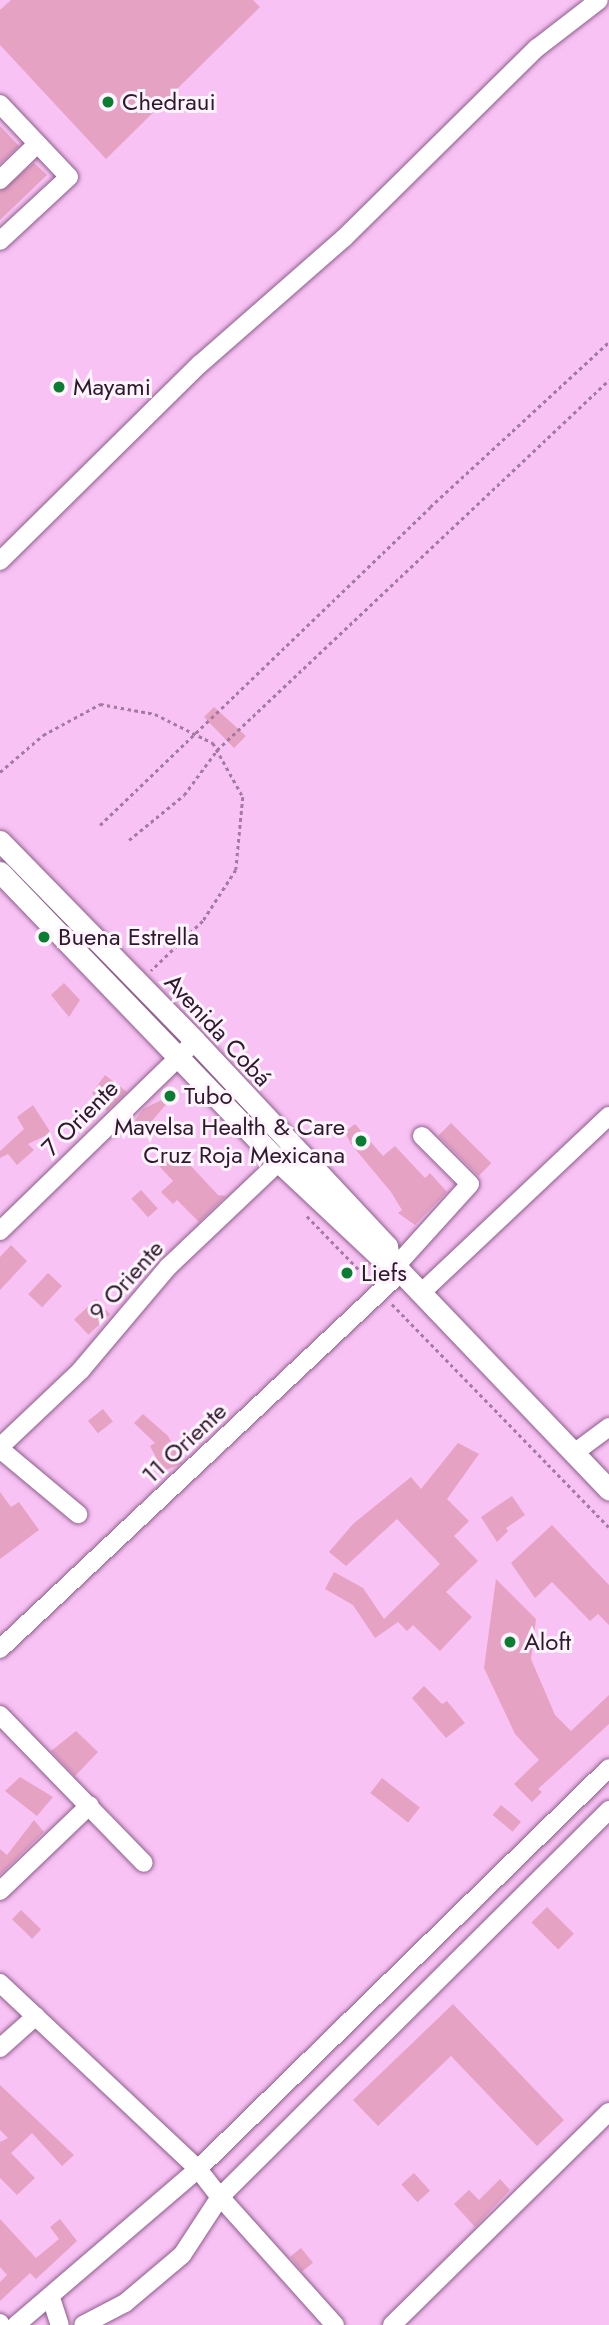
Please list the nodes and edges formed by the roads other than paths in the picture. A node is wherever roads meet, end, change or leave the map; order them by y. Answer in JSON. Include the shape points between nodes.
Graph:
{"nodes":[{"id":1,"x":599,"y":0,"type":"edge"},
{"id":2,"x":3,"y":112,"type":"edge"},
{"id":3,"x":37,"y":144,"type":"junction"},
{"id":4,"x":0,"y":180,"type":"edge"},
{"id":5,"x":0,"y":241,"type":"edge"},
{"id":6,"x":0,"y":561,"type":"edge"},
{"id":7,"x":0,"y":841,"type":"edge"},
{"id":8,"x":0,"y":872,"type":"edge"},
{"id":9,"x":195,"y":1041,"type":"junction"},
{"id":10,"x":179,"y":1056,"type":"junction"},
{"id":11,"x":609,"y":1116,"type":"edge"},
{"id":12,"x":422,"y":1136,"type":"dead end"},
{"id":13,"x":285,"y":1155,"type":"junction"},
{"id":14,"x":0,"y":1231,"type":"edge"},
{"id":15,"x":395,"y":1266,"type":"junction"},
{"id":16,"x":421,"y":1293,"type":"junction"},
{"id":17,"x":609,"y":1427,"type":"edge"},
{"id":18,"x":0,"y":1448,"type":"edge"},
{"id":19,"x":574,"y":1453,"type":"junction"},
{"id":20,"x":609,"y":1490,"type":"edge"},
{"id":21,"x":79,"y":1514,"type":"dead end"},
{"id":22,"x":0,"y":1649,"type":"edge"},
{"id":23,"x":0,"y":1715,"type":"edge"},
{"id":24,"x":609,"y":1768,"type":"edge"},
{"id":25,"x":90,"y":1805,"type":"junction"},
{"id":26,"x":609,"y":1810,"type":"edge"},
{"id":27,"x":144,"y":1863,"type":"dead end"},
{"id":28,"x":0,"y":1891,"type":"edge"},
{"id":29,"x":0,"y":1983,"type":"edge"},
{"id":30,"x":367,"y":2004,"type":"junction"},
{"id":31,"x":36,"y":2016,"type":"junction"},
{"id":32,"x":391,"y":2026,"type":"junction"},
{"id":33,"x":0,"y":2048,"type":"edge"},
{"id":34,"x":609,"y":2112,"type":"edge"},
{"id":35,"x":198,"y":2169,"type":"junction"},
{"id":36,"x":220,"y":2197,"type":"junction"},
{"id":37,"x":51,"y":2298,"type":"junction"},
{"id":38,"x":16,"y":2325,"type":"edge"},
{"id":39,"x":60,"y":2325,"type":"edge"},
{"id":40,"x":83,"y":2325,"type":"edge"},
{"id":41,"x":335,"y":2325,"type":"edge"},
{"id":42,"x":392,"y":2325,"type":"edge"}],
"edges":[{"from":1,"to":6,"type":"street","via":[[537,48],[344,238],[200,364]]},
{"from":2,"to":3,"type":"street"},
{"from":3,"to":4,"type":"street"},
{"from":3,"to":5,"type":"street","via":[[69,177]]},
{"from":7,"to":9,"type":"main road","name":"Avenida Cobá"},
{"from":8,"to":10,"type":"main road","name":"Avenida Cobá"},
{"from":9,"to":10,"type":"street","name":"7 Oriente"},
{"from":9,"to":13,"type":"main road","name":"Avenida Cobá"},
{"from":10,"to":13,"type":"main road","name":"Avenida Cobá"},
{"from":10,"to":14,"type":"street","name":"7 Oriente"},
{"from":11,"to":16,"type":"street"},
{"from":12,"to":15,"type":"street","name":"11 Oriente","via":[[470,1184]]},
{"from":13,"to":15,"type":"main road","name":"Avenida Cobá","via":[[387,1246]]},
{"from":13,"to":18,"type":"street","name":"9 Oriente","via":[[168,1267],[81,1370]]},
{"from":15,"to":16,"type":"main road","name":"Avenida Cobá"},
{"from":15,"to":22,"type":"street","name":"11 Oriente"},
{"from":16,"to":19,"type":"main road","name":"Avenida Cobá"},
{"from":17,"to":19,"type":"street"},
{"from":18,"to":21,"type":"street"},
{"from":19,"to":20,"type":"main road","name":"Avenida Cobá"},
{"from":23,"to":25,"type":"street"},
{"from":24,"to":30,"type":"street"},
{"from":25,"to":27,"type":"street"},
{"from":25,"to":28,"type":"street"},
{"from":26,"to":32,"type":"street"},
{"from":29,"to":31,"type":"street"},
{"from":30,"to":32,"type":"street"},
{"from":30,"to":35,"type":"street"},
{"from":31,"to":33,"type":"street"},
{"from":31,"to":35,"type":"street"},
{"from":32,"to":36,"type":"street"},
{"from":34,"to":42,"type":"street"},
{"from":35,"to":36,"type":"street"},
{"from":35,"to":37,"type":"street"},
{"from":36,"to":40,"type":"street","via":[[181,2255],[125,2303]]},
{"from":36,"to":41,"type":"street"},
{"from":37,"to":38,"type":"street"},
{"from":37,"to":39,"type":"street"}]}
